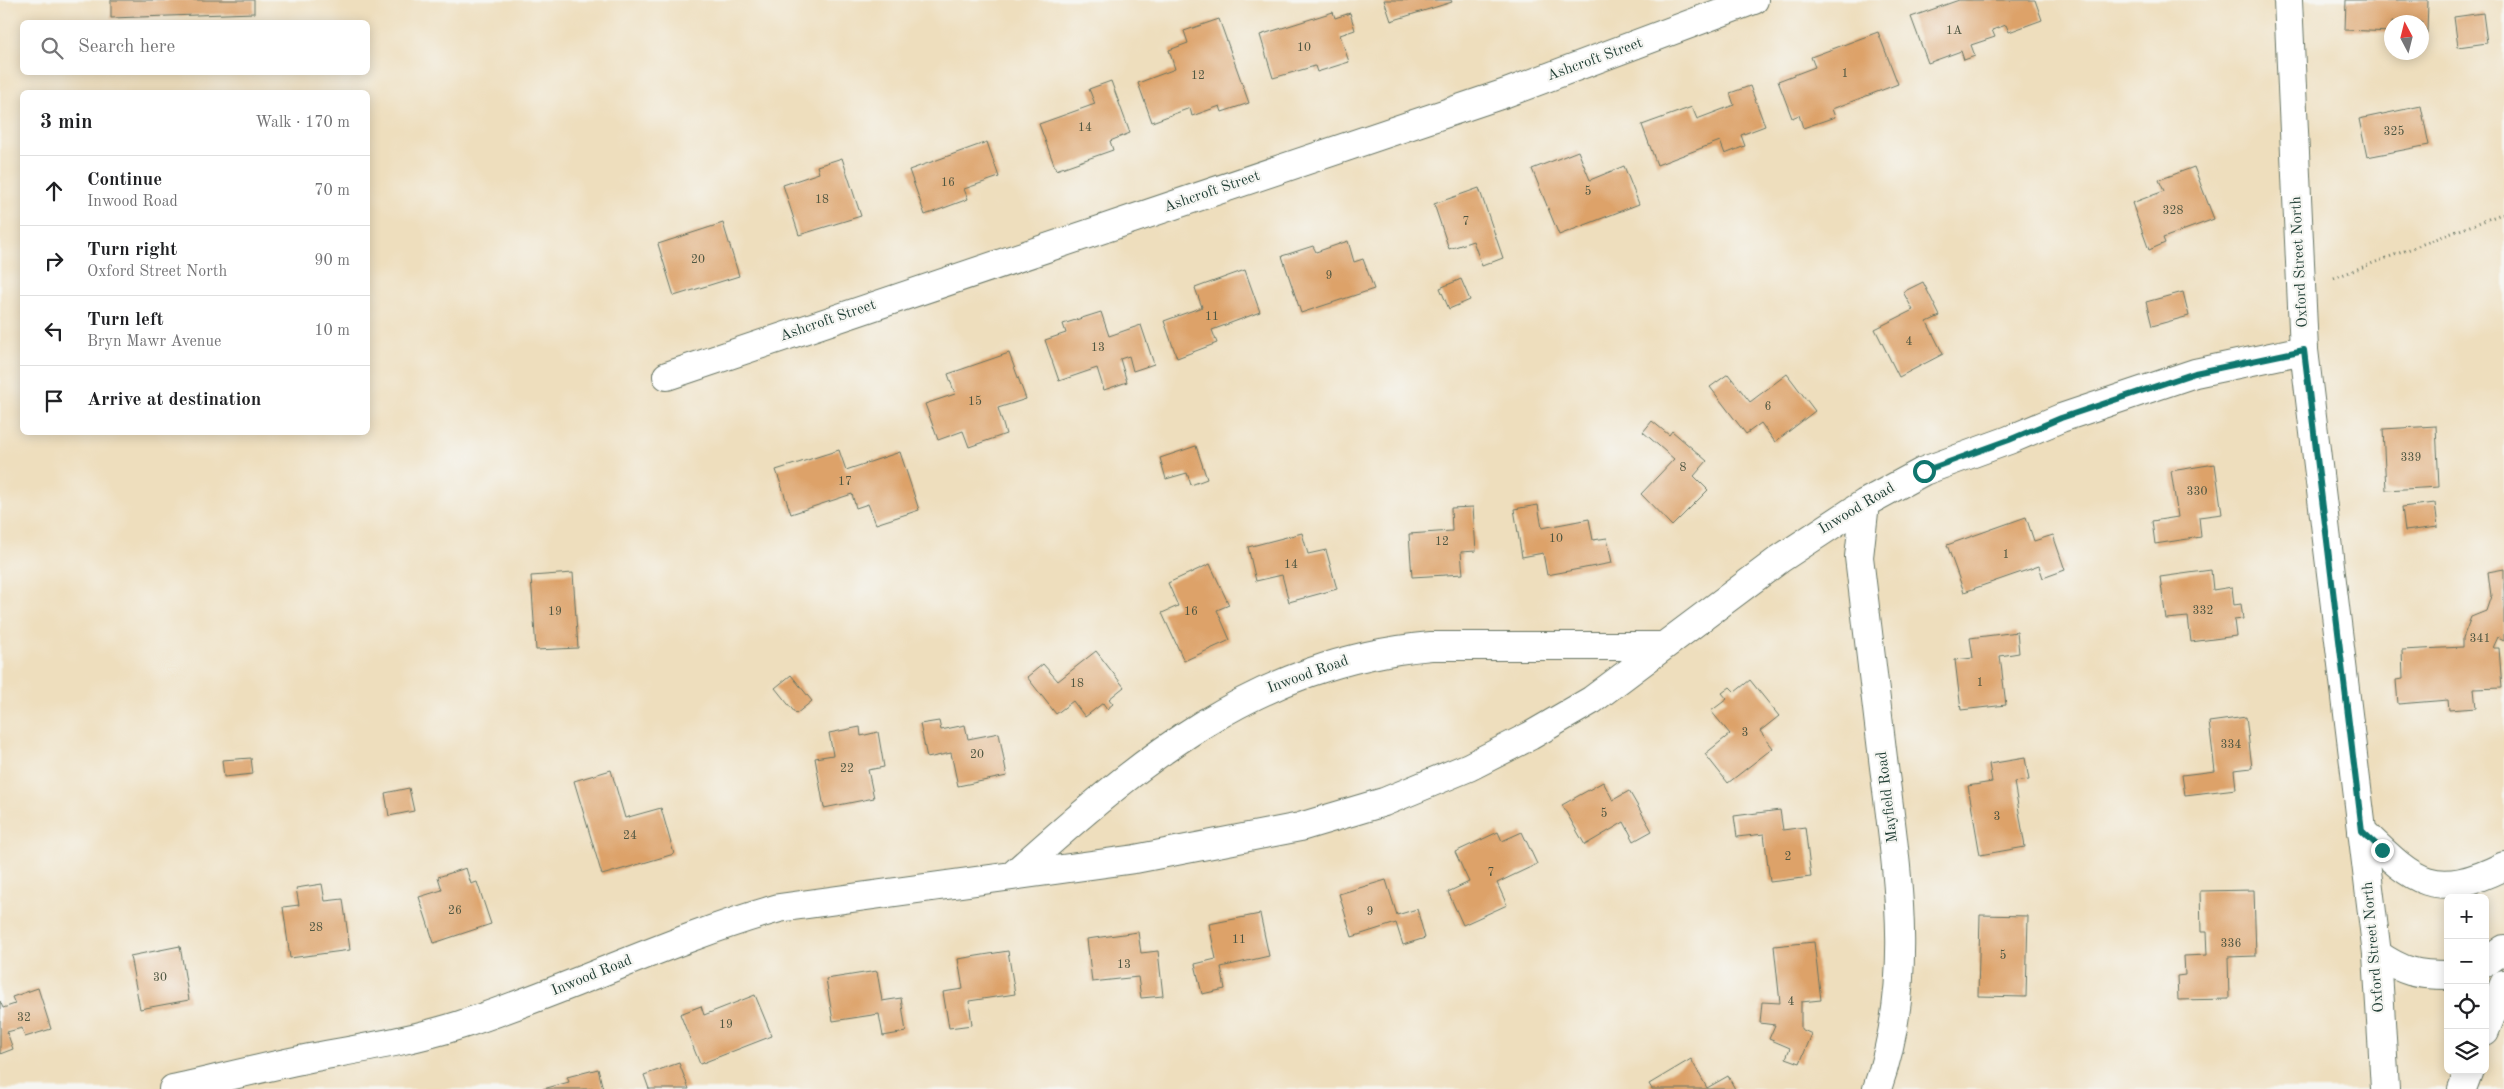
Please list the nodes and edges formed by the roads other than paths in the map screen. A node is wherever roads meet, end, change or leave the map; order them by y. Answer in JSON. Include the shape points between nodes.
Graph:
{"nodes":[{"id":1,"x":1754,"y":0,"type":"edge"},
{"id":2,"x":2288,"y":0,"type":"edge"},
{"id":3,"x":2304,"y":350,"type":"junction"},
{"id":4,"x":667,"y":376,"type":"dead end"},
{"id":5,"x":1865,"y":503,"type":"junction"},
{"id":6,"x":1664,"y":646,"type":"junction"},
{"id":7,"x":2362,"y":831,"type":"junction"},
{"id":8,"x":2504,"y":866,"type":"edge"},
{"id":9,"x":1013,"y":876,"type":"junction"},
{"id":10,"x":2504,"y":949,"type":"edge"},
{"id":11,"x":2377,"y":954,"type":"junction"},
{"id":12,"x":2489,"y":960,"type":"edge"},
{"id":13,"x":2444,"y":976,"type":"edge"},
{"id":14,"x":2504,"y":984,"type":"edge"},
{"id":15,"x":2486,"y":1029,"type":"edge"},
{"id":16,"x":2468,"y":1074,"type":"edge"},
{"id":17,"x":173,"y":1089,"type":"edge"},
{"id":18,"x":1877,"y":1089,"type":"edge"},
{"id":19,"x":2385,"y":1089,"type":"edge"},
{"id":20,"x":2462,"y":1089,"type":"edge"}],
"edges":[{"from":1,"to":4,"type":"street","name":"Ashcroft Street","via":[[1506,93]]},
{"from":2,"to":3,"type":"street","name":"Oxford Street North"},
{"from":3,"to":5,"type":"street","name":"Inwood Road","via":[[2195,373],[2061,418],[1924,471]]},
{"from":3,"to":7,"type":"street","name":"Oxford Street North"},
{"from":5,"to":6,"type":"street","name":"Inwood Road","via":[[1780,559]]},
{"from":5,"to":18,"type":"street","name":"Mayfield Road","via":[[1859,556],[1898,880],[1901,953],[1895,1023]]},
{"from":6,"to":9,"type":"street","name":"Inwood Road","via":[[1592,700],[1530,736],[1384,802],[1300,827],[1237,841]]},
{"from":6,"to":9,"type":"street","name":"Inwood Road","via":[[1431,646],[1392,649],[1302,674],[1218,714],[1141,765]]},
{"from":7,"to":8,"type":"street","via":[[2402,870],[2425,882],[2464,881]]},
{"from":7,"to":11,"type":"street","name":"Oxford Street North"},
{"from":9,"to":17,"type":"street","name":"Inwood Road","via":[[779,908],[726,923],[529,1002],[458,1025],[391,1043],[303,1059]]},
{"from":10,"to":12,"type":"street"},
{"from":11,"to":13,"type":"street","via":[[2396,968],[2413,974]]},
{"from":11,"to":19,"type":"street","name":"Oxford Street North"},
{"from":14,"to":15,"type":"street"},
{"from":16,"to":20,"type":"street"}]}
